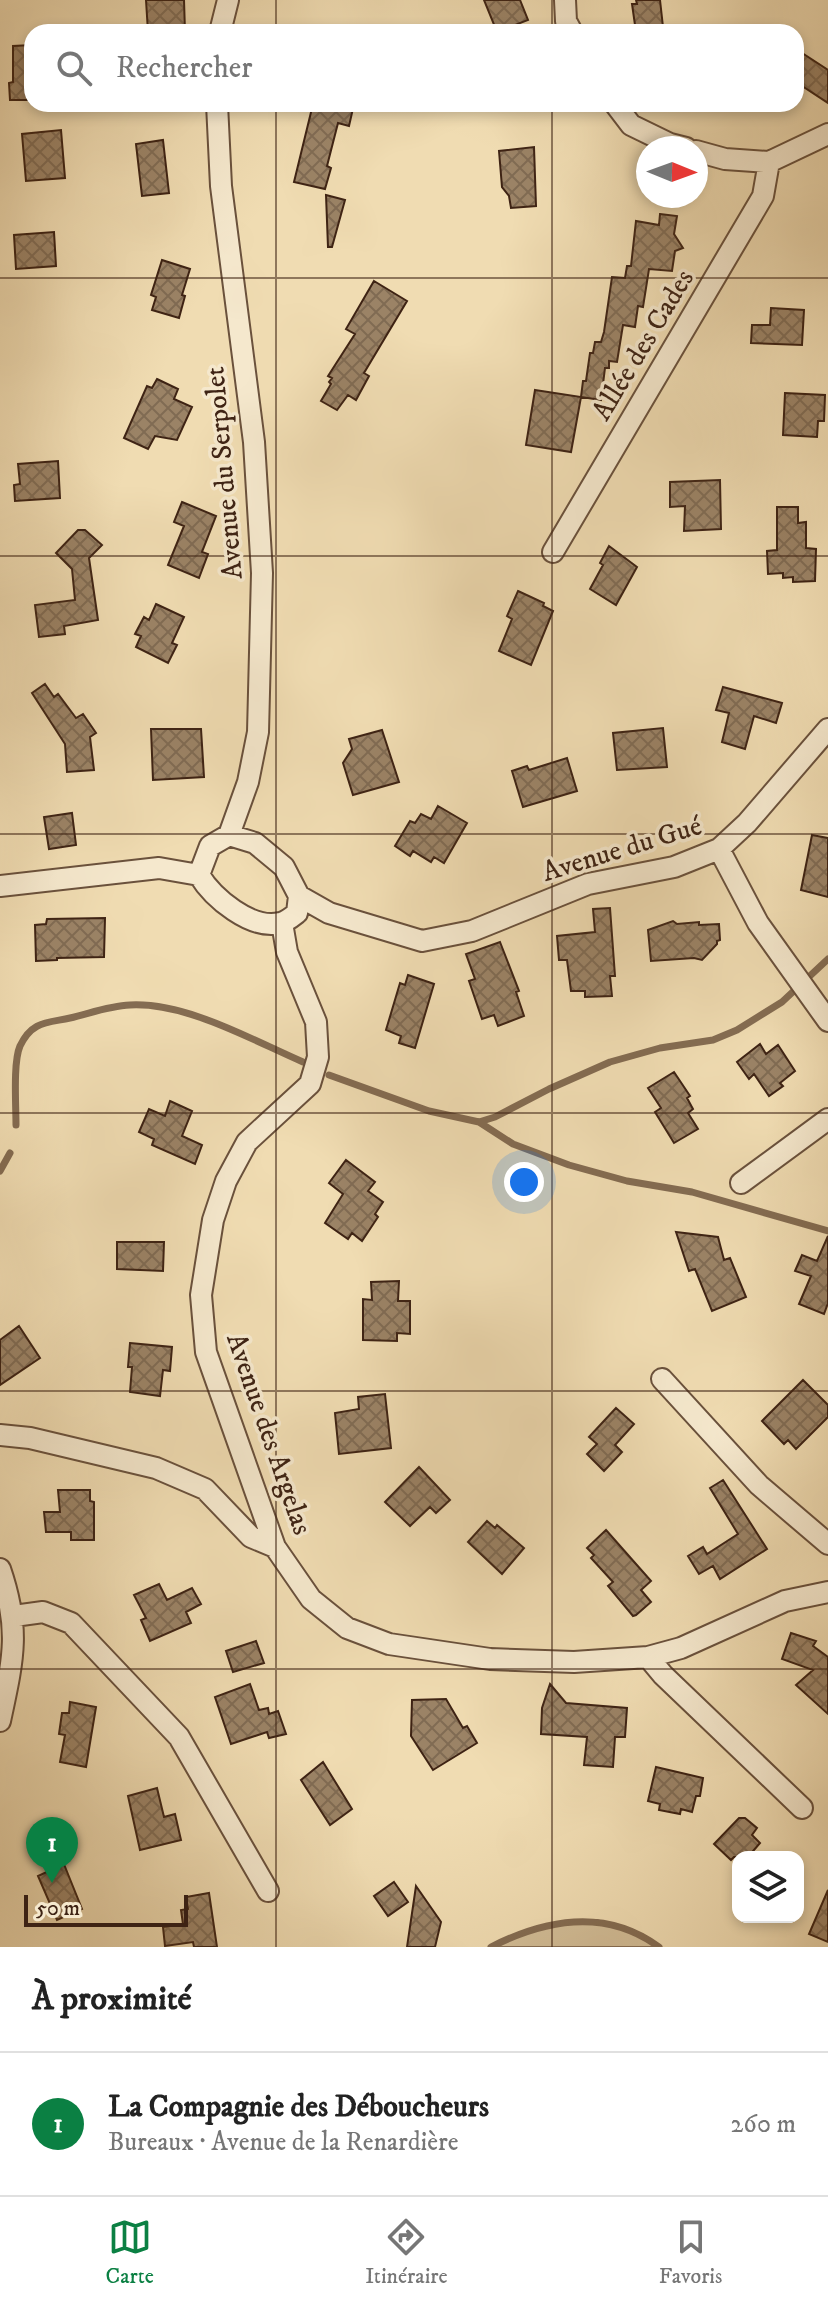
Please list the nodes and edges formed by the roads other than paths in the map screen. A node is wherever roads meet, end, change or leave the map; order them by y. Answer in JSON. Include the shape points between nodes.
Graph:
{"nodes":[{"id":1,"x":228,"y":0,"type":"edge"},
{"id":2,"x":565,"y":0,"type":"edge"},
{"id":3,"x":222,"y":24,"type":"edge"},
{"id":4,"x":568,"y":24,"type":"edge"},
{"id":5,"x":217,"y":112,"type":"edge"},
{"id":6,"x":621,"y":112,"type":"edge"},
{"id":7,"x":828,"y":134,"type":"edge"},
{"id":8,"x":654,"y":136,"type":"edge"},
{"id":9,"x":708,"y":154,"type":"edge"},
{"id":10,"x":769,"y":162,"type":"junction"},
{"id":11,"x":553,"y":552,"type":"dead end"},
{"id":12,"x":828,"y":729,"type":"edge"},
{"id":13,"x":229,"y":835,"type":"junction"},
{"id":14,"x":719,"y":849,"type":"junction"},
{"id":15,"x":199,"y":875,"type":"junction"},
{"id":16,"x":0,"y":886,"type":"edge"},
{"id":17,"x":299,"y":896,"type":"junction"},
{"id":18,"x":282,"y":923,"type":"junction"},
{"id":19,"x":828,"y":1021,"type":"edge"},
{"id":20,"x":828,"y":1119,"type":"edge"},
{"id":21,"x":741,"y":1183,"type":"dead end"},
{"id":22,"x":662,"y":1379,"type":"dead end"},
{"id":23,"x":0,"y":1435,"type":"edge"},
{"id":24,"x":828,"y":1544,"type":"edge"},
{"id":25,"x":275,"y":1547,"type":"junction"},
{"id":26,"x":0,"y":1569,"type":"edge"},
{"id":27,"x":828,"y":1592,"type":"edge"},
{"id":28,"x":14,"y":1616,"type":"junction"},
{"id":29,"x":648,"y":1657,"type":"junction"},
{"id":30,"x":0,"y":1721,"type":"edge"},
{"id":31,"x":802,"y":1808,"type":"dead end"},
{"id":32,"x":268,"y":1891,"type":"dead end"}],
"edges":[{"from":1,"to":3,"type":"street"},
{"from":2,"to":4,"type":"street"},
{"from":5,"to":13,"type":"street","name":"Avenue du Serpolet","via":[[221,186],[254,442],[262,573],[258,732]]},
{"from":6,"to":8,"type":"street","via":[[631,125]]},
{"from":7,"to":10,"type":"street"},
{"from":9,"to":10,"type":"street"},
{"from":10,"to":11,"type":"street","name":"Allée des Cades","via":[[763,196]]},
{"from":12,"to":14,"type":"street","name":"Avenue du Gué"},
{"from":13,"to":15,"type":"street","via":[[210,846]]},
{"from":13,"to":17,"type":"street","via":[[255,843],[284,867]]},
{"from":14,"to":17,"type":"street","name":"Avenue du Gué","via":[[674,867],[588,884],[472,931],[422,941],[329,913]]},
{"from":14,"to":19,"type":"street","via":[[758,923]]},
{"from":15,"to":16,"type":"street","via":[[159,868]]},
{"from":15,"to":18,"type":"street","via":[[209,892],[243,916],[264,924]]},
{"from":17,"to":18,"type":"street","via":[[297,913]]},
{"from":18,"to":25,"type":"street","name":"Avenue des Argelas","via":[[287,952],[316,1022],[318,1057],[310,1084],[247,1142],[226,1181],[213,1220],[201,1295],[206,1352]]},
{"from":20,"to":21,"type":"street"},
{"from":22,"to":24,"type":"street","via":[[759,1485]]},
{"from":23,"to":25,"type":"street","via":[[156,1468],[205,1489],[251,1537]]},
{"from":25,"to":29,"type":"street","name":"Avenue des Argelas","via":[[311,1599],[347,1628],[389,1644],[490,1659],[574,1662]]},
{"from":26,"to":28,"type":"street"},
{"from":27,"to":29,"type":"street","name":"Avenue des Argelas","via":[[785,1601],[681,1648]]},
{"from":28,"to":30,"type":"street","via":[[13,1661]]},
{"from":28,"to":32,"type":"street","via":[[43,1612],[71,1623],[179,1737]]},
{"from":29,"to":31,"type":"street"}]}
